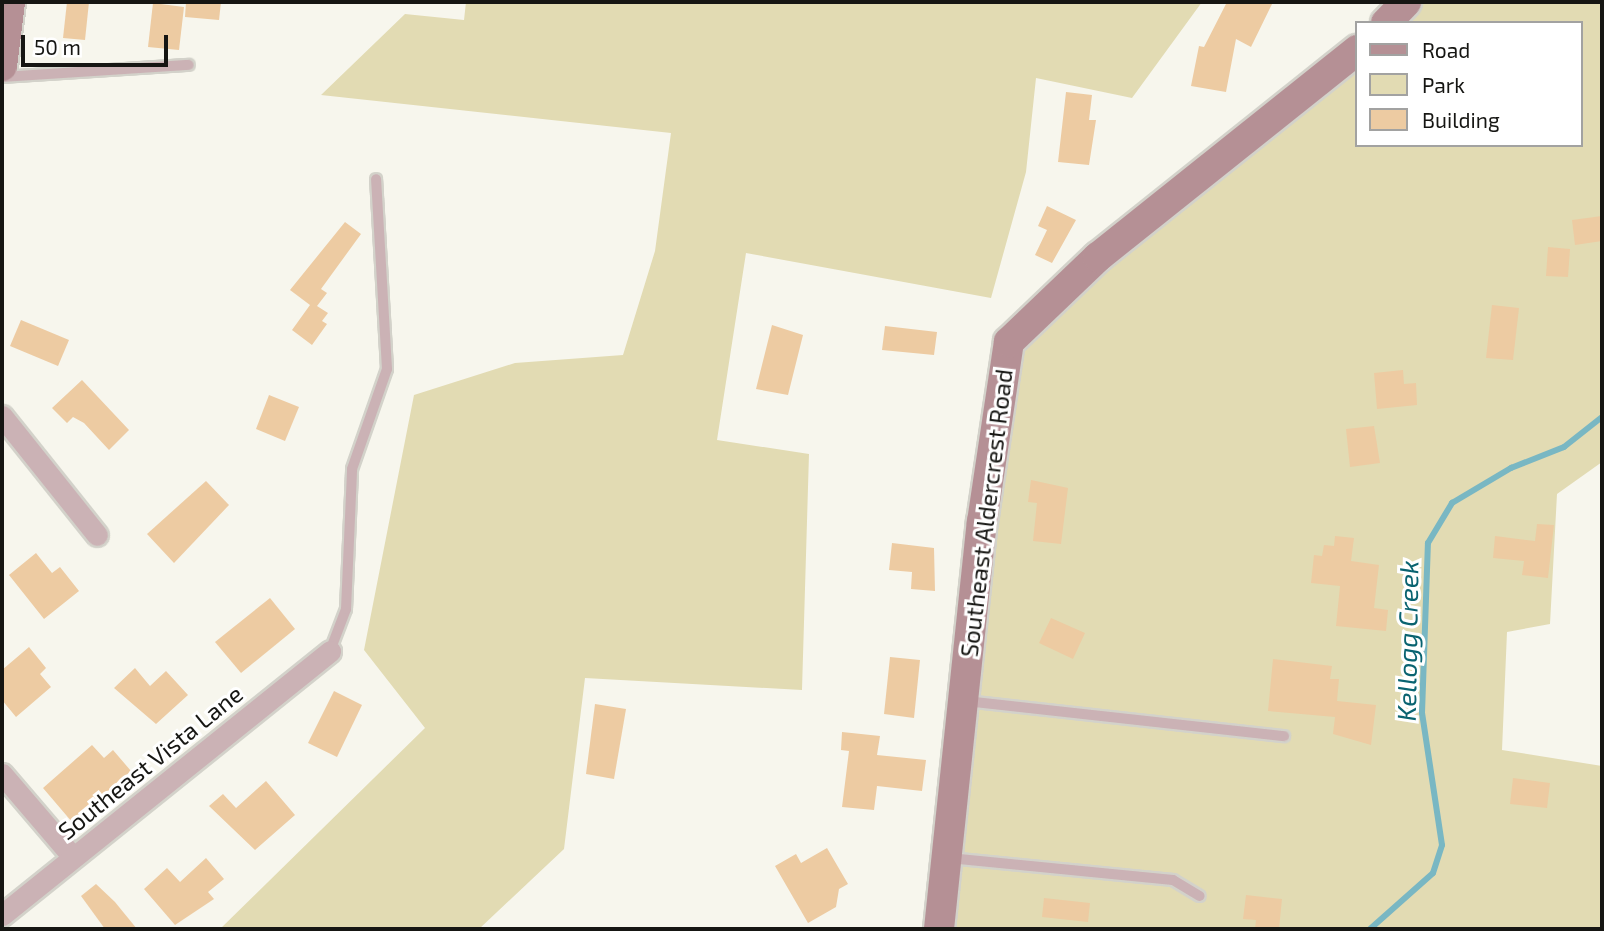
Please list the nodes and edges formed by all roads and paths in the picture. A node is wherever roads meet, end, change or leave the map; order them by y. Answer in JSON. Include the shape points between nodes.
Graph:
{"nodes":[{"id":1,"x":10,"y":2,"type":"edge"},
{"id":2,"x":1406,"y":2,"type":"edge"},
{"id":3,"x":1388,"y":21,"type":"edge"},
{"id":4,"x":1356,"y":51,"type":"edge"},
{"id":5,"x":189,"y":65,"type":"dead end"},
{"id":6,"x":2,"y":66,"type":"edge"},
{"id":7,"x":2,"y":77,"type":"edge"},
{"id":8,"x":376,"y":179,"type":"dead end"},
{"id":9,"x":2,"y":416,"type":"edge"},
{"id":10,"x":97,"y":535,"type":"dead end"},
{"id":11,"x":330,"y":651,"type":"joint"},
{"id":12,"x":963,"y":701,"type":"junction"},
{"id":13,"x":1284,"y":736,"type":"dead end"},
{"id":14,"x":2,"y":774,"type":"edge"},
{"id":15,"x":73,"y":857,"type":"junction"},
{"id":16,"x":947,"y":857,"type":"junction"},
{"id":17,"x":1200,"y":896,"type":"dead end"},
{"id":18,"x":2,"y":915,"type":"edge"},
{"id":19,"x":939,"y":929,"type":"edge"}],
"edges":[{"from":1,"to":6,"type":"street"},
{"from":2,"to":3,"type":"street"},
{"from":4,"to":12,"type":"street","name":"Southeast Aldercrest Road","via":[[1098,257],[1009,342]]},
{"from":5,"to":7,"type":"lane"},
{"from":8,"to":11,"type":"lane","via":[[387,369],[352,469],[346,609]]},
{"from":9,"to":10,"type":"street"},
{"from":11,"to":15,"type":"street","name":"Southeast Vista Lane"},
{"from":12,"to":13,"type":"lane"},
{"from":12,"to":16,"type":"street","name":"Southeast Aldercrest Road"},
{"from":14,"to":15,"type":"street"},
{"from":15,"to":18,"type":"street","name":"Southeast Vista Lane"},
{"from":16,"to":17,"type":"lane","via":[[1173,880]]},
{"from":16,"to":19,"type":"street","name":"Southeast Aldercrest Road"}]}
